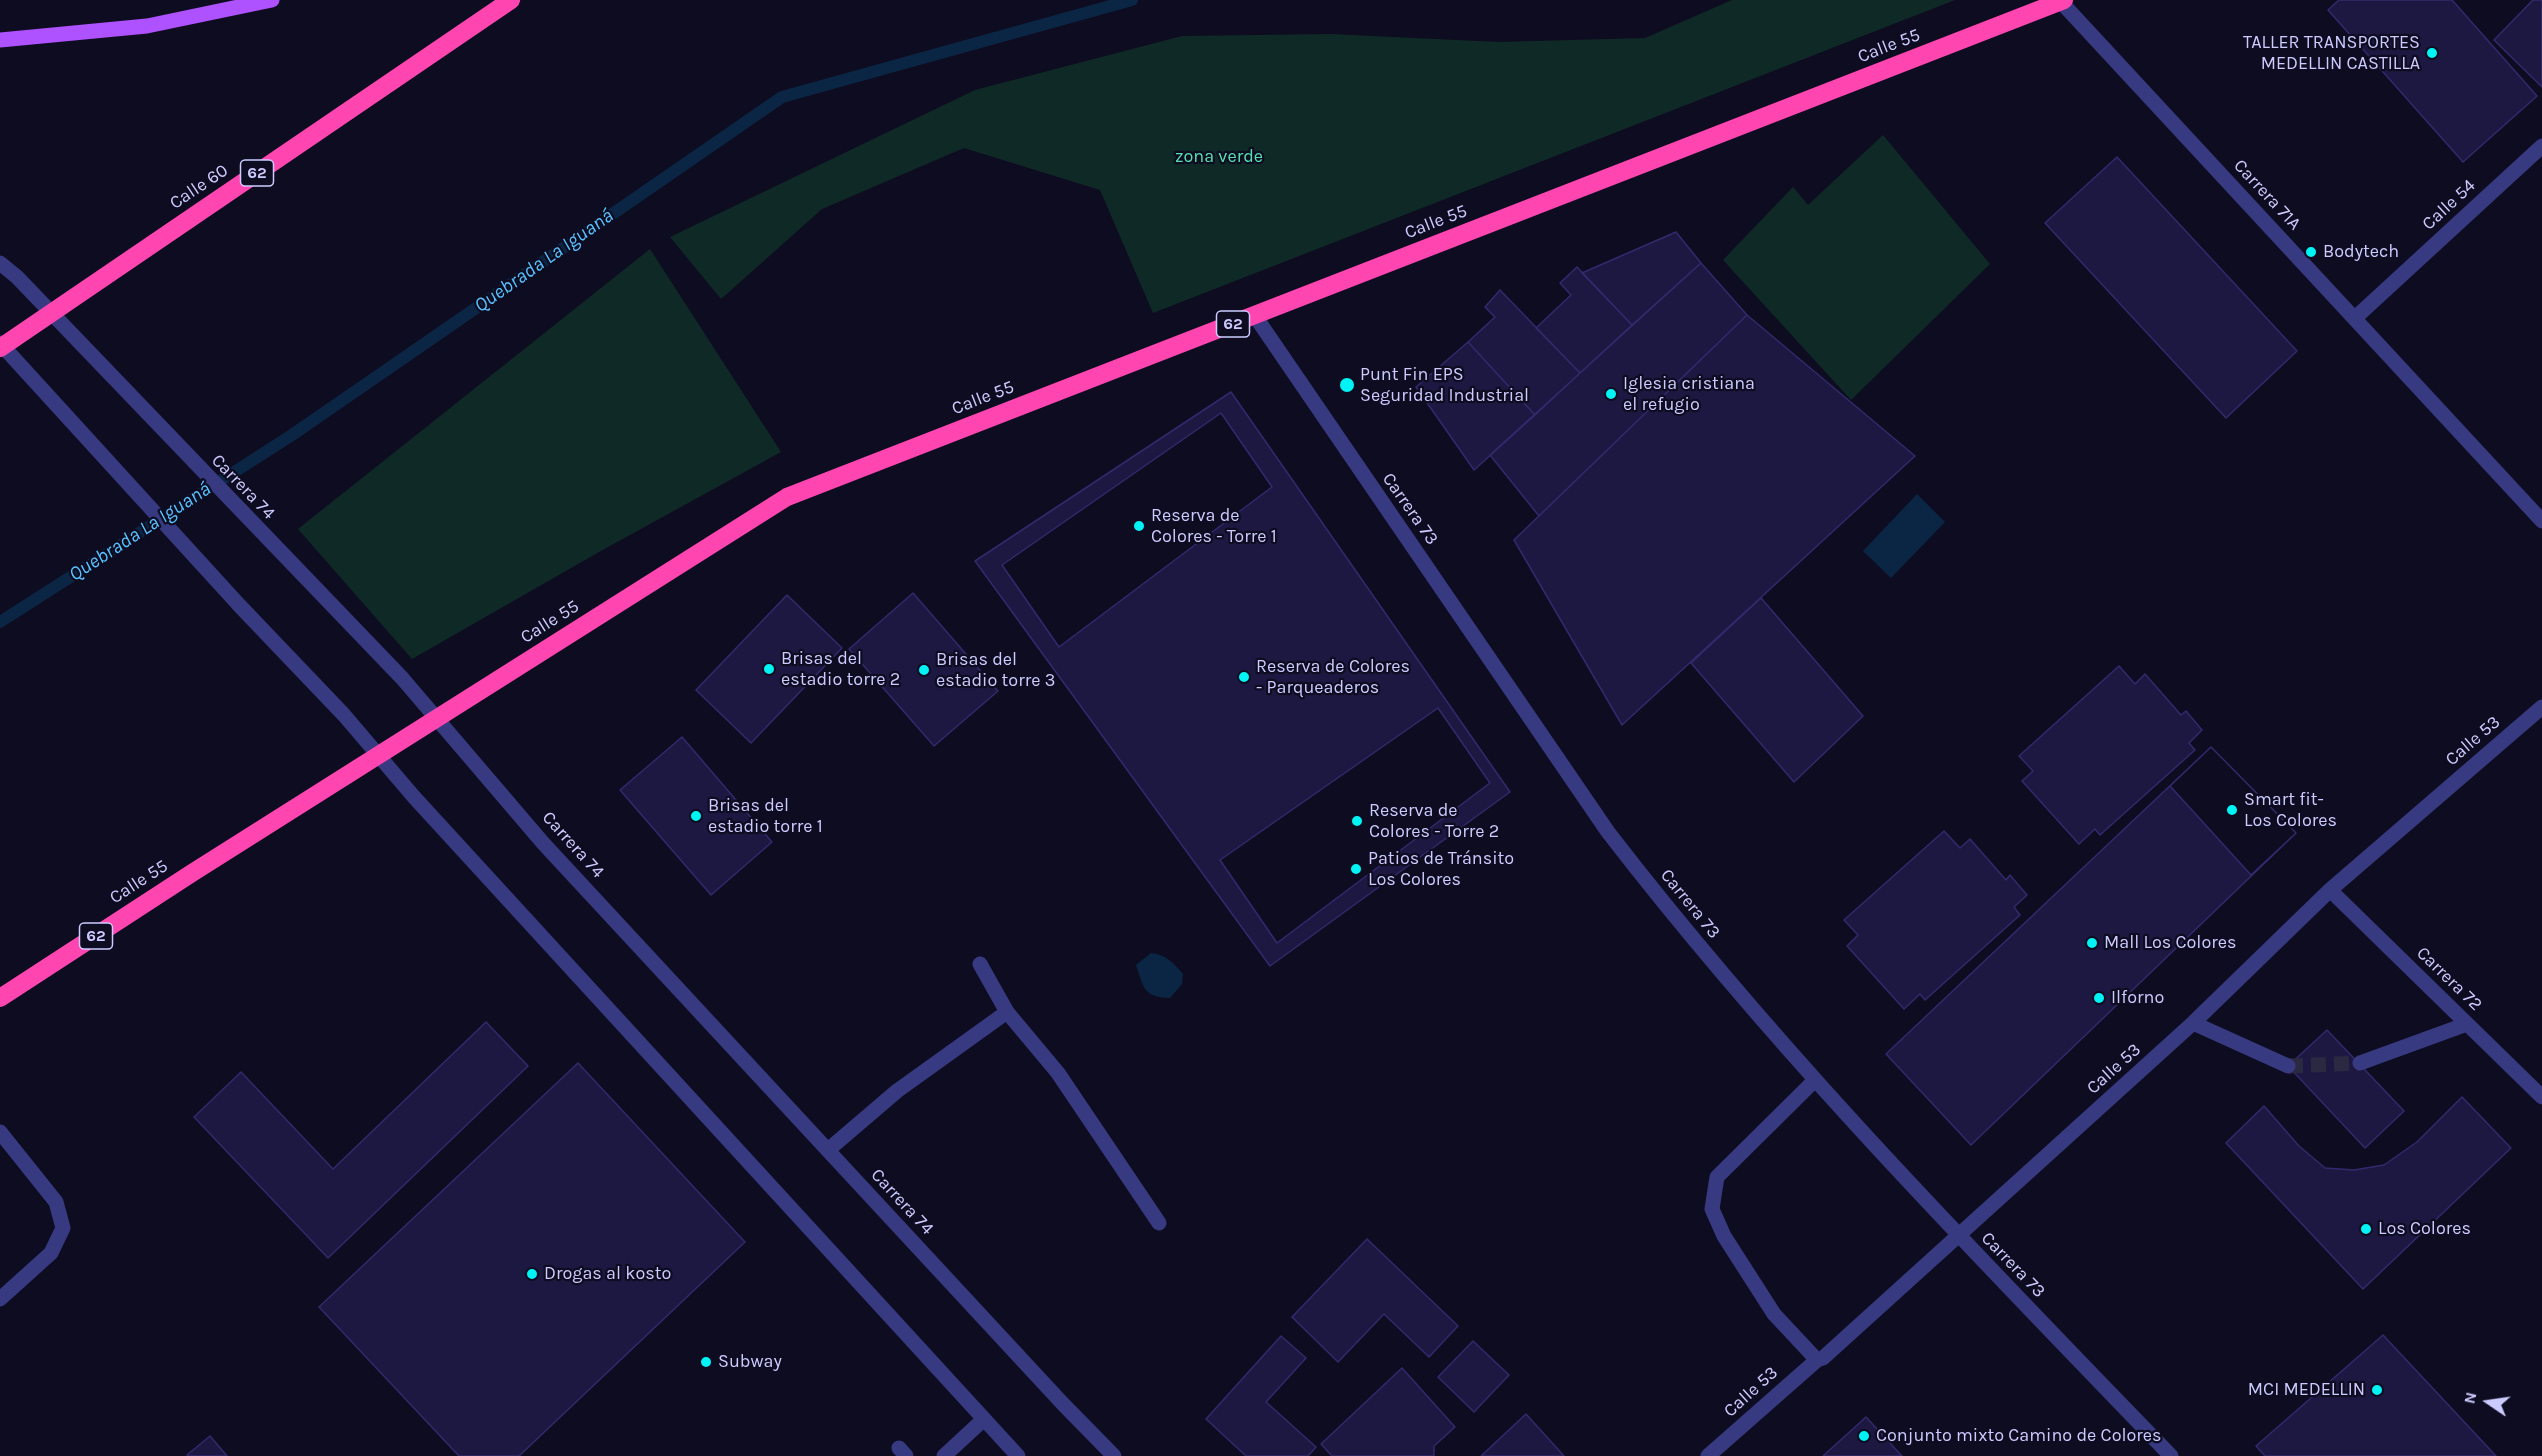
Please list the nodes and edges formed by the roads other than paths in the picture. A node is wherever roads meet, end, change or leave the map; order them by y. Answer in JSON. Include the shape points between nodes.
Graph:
{"nodes":[{"id":1,"x":272,"y":0,"type":"edge"},
{"id":2,"x":511,"y":0,"type":"edge"},
{"id":3,"x":2062,"y":1,"type":"edge"},
{"id":4,"x":0,"y":40,"type":"edge"},
{"id":5,"x":2542,"y":146,"type":"edge"},
{"id":6,"x":0,"y":262,"type":"edge"},
{"id":7,"x":52,"y":314,"type":"junction"},
{"id":8,"x":1255,"y":316,"type":"junction"},
{"id":9,"x":2355,"y":318,"type":"junction"},
{"id":10,"x":1,"y":346,"type":"edge"},
{"id":11,"x":2542,"y":521,"type":"edge"},
{"id":12,"x":2542,"y":707,"type":"edge"},
{"id":13,"x":436,"y":718,"type":"junction"},
{"id":14,"x":378,"y":755,"type":"junction"},
{"id":15,"x":2330,"y":890,"type":"junction"},
{"id":16,"x":980,"y":964,"type":"dead end"},
{"id":17,"x":0,"y":998,"type":"edge"},
{"id":18,"x":1007,"y":1012,"type":"junction"},
{"id":19,"x":2193,"y":1023,"type":"junction"},
{"id":20,"x":2467,"y":1024,"type":"junction"},
{"id":21,"x":2360,"y":1063,"type":"tunnel mouth"},
{"id":22,"x":2288,"y":1066,"type":"tunnel mouth"},
{"id":23,"x":1814,"y":1081,"type":"junction"},
{"id":24,"x":2542,"y":1097,"type":"edge"},
{"id":25,"x":0,"y":1132,"type":"edge"},
{"id":26,"x":828,"y":1150,"type":"junction"},
{"id":27,"x":1160,"y":1223,"type":"dead end"},
{"id":28,"x":1958,"y":1236,"type":"junction"},
{"id":29,"x":0,"y":1299,"type":"edge"},
{"id":30,"x":1817,"y":1360,"type":"junction"},
{"id":31,"x":984,"y":1419,"type":"junction"},
{"id":32,"x":944,"y":1456,"type":"edge"},
{"id":33,"x":1018,"y":1456,"type":"edge"},
{"id":34,"x":1114,"y":1456,"type":"edge"},
{"id":35,"x":1708,"y":1456,"type":"edge"},
{"id":36,"x":2171,"y":1456,"type":"edge"}],
"edges":[{"from":1,"to":4,"type":"main road","via":[[147,26]]},
{"from":2,"to":7,"type":"highway","name":"Calle 60","number":"62"},
{"from":3,"to":8,"type":"highway","name":"Calle 55","number":"62"},
{"from":3,"to":9,"type":"street","name":"Carrera 71A"},
{"from":5,"to":9,"type":"street","name":"Calle 54"},
{"from":6,"to":7,"type":"street","name":"Carrera 74"},
{"from":7,"to":10,"type":"highway","name":"Calle 60","number":"62"},
{"from":7,"to":13,"type":"street","name":"Carrera 74"},
{"from":8,"to":13,"type":"highway","name":"Calle 55","number":"62","via":[[787,496]]},
{"from":8,"to":23,"type":"street","name":"Carrera 73","via":[[1608,832],[1671,913]]},
{"from":9,"to":11,"type":"street","name":"Carrera 71A"},
{"from":10,"to":14,"type":"street"},
{"from":12,"to":15,"type":"street","name":"Calle 53"},
{"from":13,"to":14,"type":"highway","name":"Calle 55","number":"62"},
{"from":13,"to":26,"type":"street","name":"Carrera 74","via":[[543,843]]},
{"from":14,"to":17,"type":"highway","name":"Calle 55","number":"62"},
{"from":14,"to":31,"type":"street"},
{"from":15,"to":19,"type":"street","name":"Calle 53"},
{"from":15,"to":20,"type":"street","name":"Carrera 72"},
{"from":16,"to":18,"type":"street"},
{"from":18,"to":26,"type":"street","via":[[897,1091]]},
{"from":18,"to":27,"type":"street","via":[[1058,1073]]},
{"from":19,"to":22,"type":"street"},
{"from":19,"to":28,"type":"street","name":"Calle 53"},
{"from":20,"to":21,"type":"street"},
{"from":20,"to":24,"type":"street","name":"Carrera 72"},
{"from":23,"to":28,"type":"street","name":"Carrera 73"},
{"from":23,"to":30,"type":"street","via":[[1717,1177],[1712,1209],[1724,1236],[1774,1314]]},
{"from":25,"to":29,"type":"street","via":[[56,1202],[63,1228],[51,1253]]},
{"from":26,"to":34,"type":"street","name":"Carrera 74"},
{"from":28,"to":30,"type":"street","name":"Calle 53"},
{"from":28,"to":36,"type":"street","name":"Carrera 73"},
{"from":30,"to":35,"type":"street","name":"Calle 53"},
{"from":31,"to":32,"type":"street"},
{"from":31,"to":33,"type":"street"}]}
